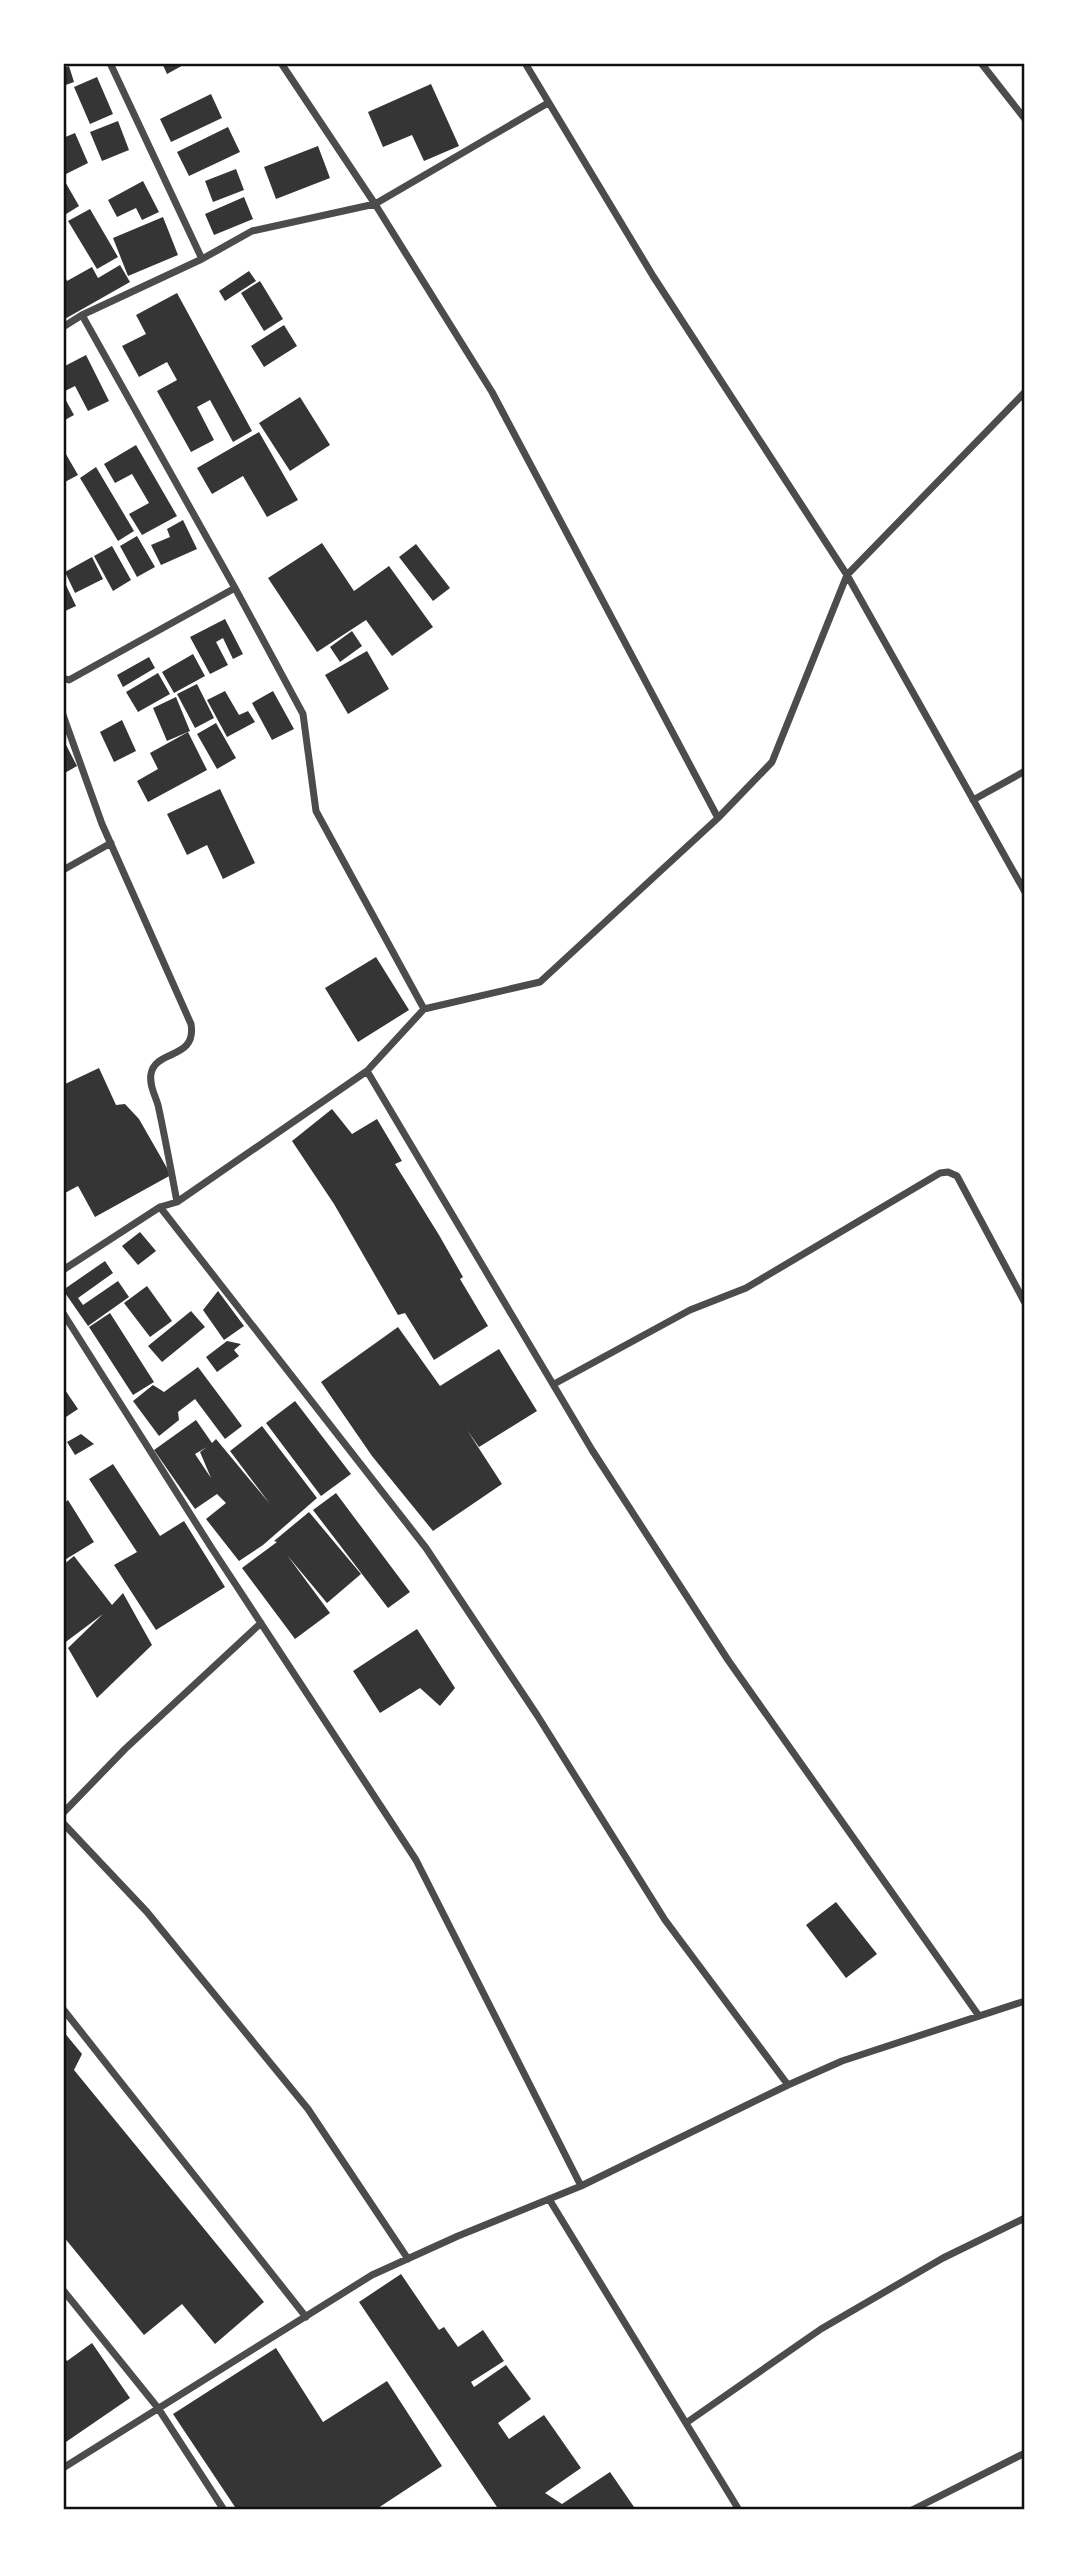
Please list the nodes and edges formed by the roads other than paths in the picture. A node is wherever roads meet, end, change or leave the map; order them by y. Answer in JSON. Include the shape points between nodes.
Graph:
{"nodes":[{"id":1,"x":110,"y":63,"type":"edge"},
{"id":2,"x":281,"y":63,"type":"edge"},
{"id":3,"x":525,"y":63,"type":"edge"},
{"id":4,"x":981,"y":63,"type":"edge"},
{"id":5,"x":548,"y":103,"type":"junction"},
{"id":6,"x":1025,"y":119,"type":"edge"},
{"id":7,"x":375,"y":204,"type":"junction"},
{"id":8,"x":202,"y":259,"type":"junction"},
{"id":9,"x":82,"y":315,"type":"junction"},
{"id":10,"x":63,"y":327,"type":"edge"},
{"id":11,"x":1025,"y":392,"type":"edge"},
{"id":12,"x":847,"y":575,"type":"junction"},
{"id":13,"x":235,"y":588,"type":"junction"},
{"id":14,"x":63,"y":678,"type":"edge"},
{"id":15,"x":63,"y":715,"type":"edge"},
{"id":16,"x":1025,"y":771,"type":"edge"},
{"id":17,"x":973,"y":800,"type":"junction"},
{"id":18,"x":718,"y":818,"type":"junction"},
{"id":19,"x":111,"y":843,"type":"junction"},
{"id":20,"x":63,"y":870,"type":"edge"},
{"id":21,"x":1025,"y":892,"type":"edge"},
{"id":22,"x":424,"y":1009,"type":"junction"},
{"id":23,"x":367,"y":1071,"type":"junction"},
{"id":24,"x":177,"y":1202,"type":"junction"},
{"id":25,"x":160,"y":1208,"type":"junction"},
{"id":26,"x":63,"y":1270,"type":"edge"},
{"id":27,"x":1025,"y":1303,"type":"edge"},
{"id":28,"x":63,"y":1312,"type":"edge"},
{"id":29,"x":554,"y":1384,"type":"junction"},
{"id":30,"x":261,"y":1623,"type":"junction"},
{"id":31,"x":63,"y":1813,"type":"edge"},
{"id":32,"x":63,"y":1823,"type":"edge"},
{"id":33,"x":1025,"y":2001,"type":"edge"},
{"id":34,"x":63,"y":2009,"type":"edge"},
{"id":35,"x":979,"y":2016,"type":"junction"},
{"id":36,"x":788,"y":2085,"type":"junction"},
{"id":37,"x":581,"y":2186,"type":"junction"},
{"id":38,"x":549,"y":2199,"type":"junction"},
{"id":39,"x":1025,"y":2218,"type":"edge"},
{"id":40,"x":408,"y":2259,"type":"junction"},
{"id":41,"x":63,"y":2290,"type":"edge"},
{"id":42,"x":306,"y":2316,"type":"junction"},
{"id":43,"x":158,"y":2408,"type":"junction"},
{"id":44,"x":686,"y":2423,"type":"junction"},
{"id":45,"x":1025,"y":2453,"type":"edge"},
{"id":46,"x":63,"y":2468,"type":"edge"},
{"id":47,"x":224,"y":2510,"type":"edge"},
{"id":48,"x":739,"y":2510,"type":"edge"},
{"id":49,"x":912,"y":2510,"type":"edge"}],
"edges":[{"from":1,"to":8,"type":"street"},
{"from":2,"to":7,"type":"street"},
{"from":3,"to":5,"type":"street"},
{"from":4,"to":6,"type":"street"},
{"from":5,"to":7,"type":"street"},
{"from":5,"to":12,"type":"street","via":[[653,276]]},
{"from":7,"to":8,"type":"street","via":[[251,230]]},
{"from":7,"to":18,"type":"street","via":[[492,392]]},
{"from":8,"to":9,"type":"street"},
{"from":9,"to":10,"type":"street"},
{"from":9,"to":13,"type":"street"},
{"from":11,"to":12,"type":"street"},
{"from":12,"to":17,"type":"street"},
{"from":12,"to":18,"type":"street","via":[[772,762]]},
{"from":13,"to":14,"type":"street","via":[[69,680]]},
{"from":13,"to":22,"type":"street","via":[[303,714],[316,811]]},
{"from":15,"to":19,"type":"street"},
{"from":16,"to":17,"type":"street"},
{"from":17,"to":21,"type":"street"},
{"from":18,"to":22,"type":"street","via":[[540,982]]},
{"from":19,"to":20,"type":"street"},
{"from":19,"to":24,"type":"street","via":[[191,1024],[193,1035],[188,1045],[151,1070]]},
{"from":22,"to":23,"type":"street"},
{"from":23,"to":24,"type":"street"},
{"from":23,"to":29,"type":"street"},
{"from":24,"to":25,"type":"street"},
{"from":25,"to":26,"type":"street"},
{"from":25,"to":36,"type":"street","via":[[426,1548],[665,1920]]},
{"from":27,"to":29,"type":"street","via":[[957,1176],[940,1173],[746,1288],[690,1310]]},
{"from":28,"to":30,"type":"street"},
{"from":29,"to":35,"type":"street","via":[[728,1660]]},
{"from":30,"to":31,"type":"street"},
{"from":30,"to":37,"type":"street","via":[[416,1860]]},
{"from":32,"to":40,"type":"street","via":[[147,1912],[282,2076]]},
{"from":33,"to":35,"type":"street"},
{"from":34,"to":42,"type":"street"},
{"from":35,"to":36,"type":"street","via":[[842,2061]]},
{"from":36,"to":37,"type":"street"},
{"from":37,"to":38,"type":"street"},
{"from":38,"to":40,"type":"street"},
{"from":38,"to":44,"type":"street"},
{"from":39,"to":44,"type":"street","via":[[943,2258],[821,2329]]},
{"from":40,"to":42,"type":"street","via":[[372,2275]]},
{"from":41,"to":43,"type":"street"},
{"from":42,"to":43,"type":"street"},
{"from":43,"to":46,"type":"street"},
{"from":43,"to":47,"type":"street"},
{"from":44,"to":48,"type":"street"},
{"from":45,"to":49,"type":"street"}]}
